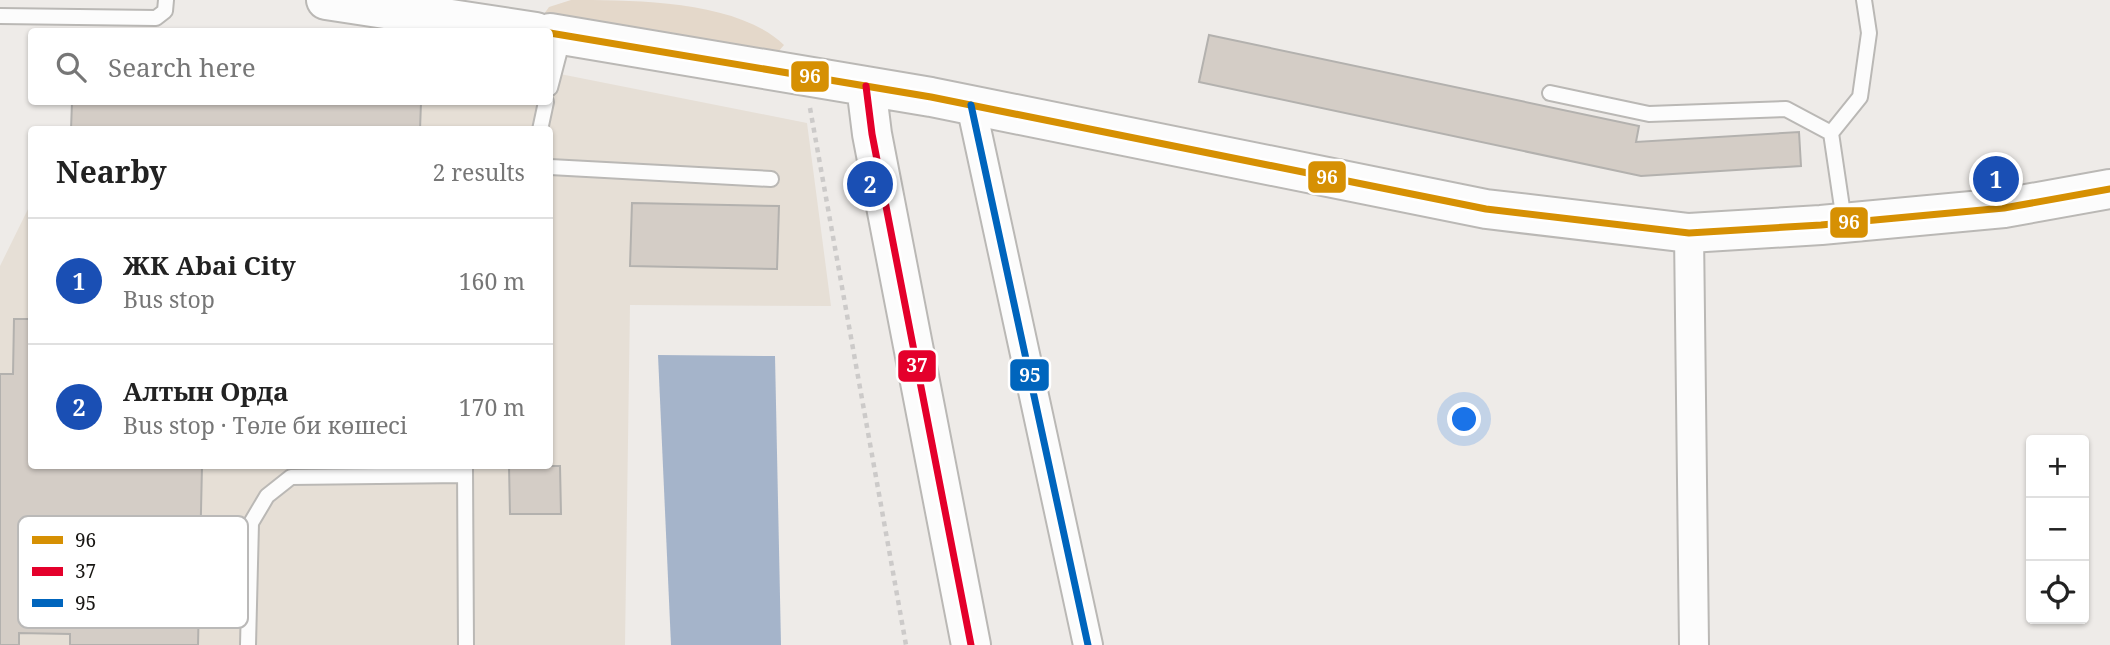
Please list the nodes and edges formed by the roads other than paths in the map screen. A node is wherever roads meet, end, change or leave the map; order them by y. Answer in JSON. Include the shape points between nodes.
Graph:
{"nodes":[{"id":1,"x":166,"y":0,"type":"edge"},
{"id":2,"x":326,"y":0,"type":"edge"},
{"id":3,"x":1864,"y":0,"type":"edge"},
{"id":4,"x":0,"y":16,"type":"edge"},
{"id":5,"x":516,"y":28,"type":"edge"},
{"id":6,"x":553,"y":34,"type":"edge"},
{"id":7,"x":866,"y":86,"type":"junction"},
{"id":8,"x":1550,"y":93,"type":"dead end"},
{"id":9,"x":545,"y":105,"type":"edge"},
{"id":10,"x":971,"y":105,"type":"junction"},
{"id":11,"x":541,"y":126,"type":"edge"},
{"id":12,"x":1831,"y":132,"type":"junction"},
{"id":13,"x":553,"y":167,"type":"edge"},
{"id":14,"x":771,"y":179,"type":"dead end"},
{"id":15,"x":2110,"y":189,"type":"edge"},
{"id":16,"x":1845,"y":223,"type":"junction"},
{"id":17,"x":1689,"y":233,"type":"junction"},
{"id":18,"x":465,"y":470,"type":"edge"},
{"id":19,"x":248,"y":645,"type":"edge"},
{"id":20,"x":466,"y":645,"type":"edge"},
{"id":21,"x":971,"y":645,"type":"edge"},
{"id":22,"x":1088,"y":645,"type":"edge"},
{"id":23,"x":1694,"y":645,"type":"edge"}],
"edges":[{"from":1,"to":4,"type":"lane","via":[[165,11],[156,18]]},
{"from":2,"to":5,"type":"main road"},
{"from":3,"to":12,"type":"lane","via":[[1869,33],[1860,97]]},
{"from":6,"to":7,"type":"main road"},
{"from":7,"to":10,"type":"main road"},
{"from":7,"to":21,"type":"main road"},
{"from":8,"to":12,"type":"lane","via":[[1649,114],[1786,109]]},
{"from":9,"to":11,"type":"lane"},
{"from":10,"to":17,"type":"main road","via":[[1486,209]]},
{"from":10,"to":22,"type":"street"},
{"from":12,"to":16,"type":"lane"},
{"from":13,"to":14,"type":"lane"},
{"from":15,"to":16,"type":"main road","via":[[2004,208]]},
{"from":16,"to":17,"type":"main road"},
{"from":17,"to":23,"type":"street"},
{"from":18,"to":19,"type":"lane","via":[[291,477],[267,496],[251,523]]},
{"from":18,"to":20,"type":"lane"}]}
